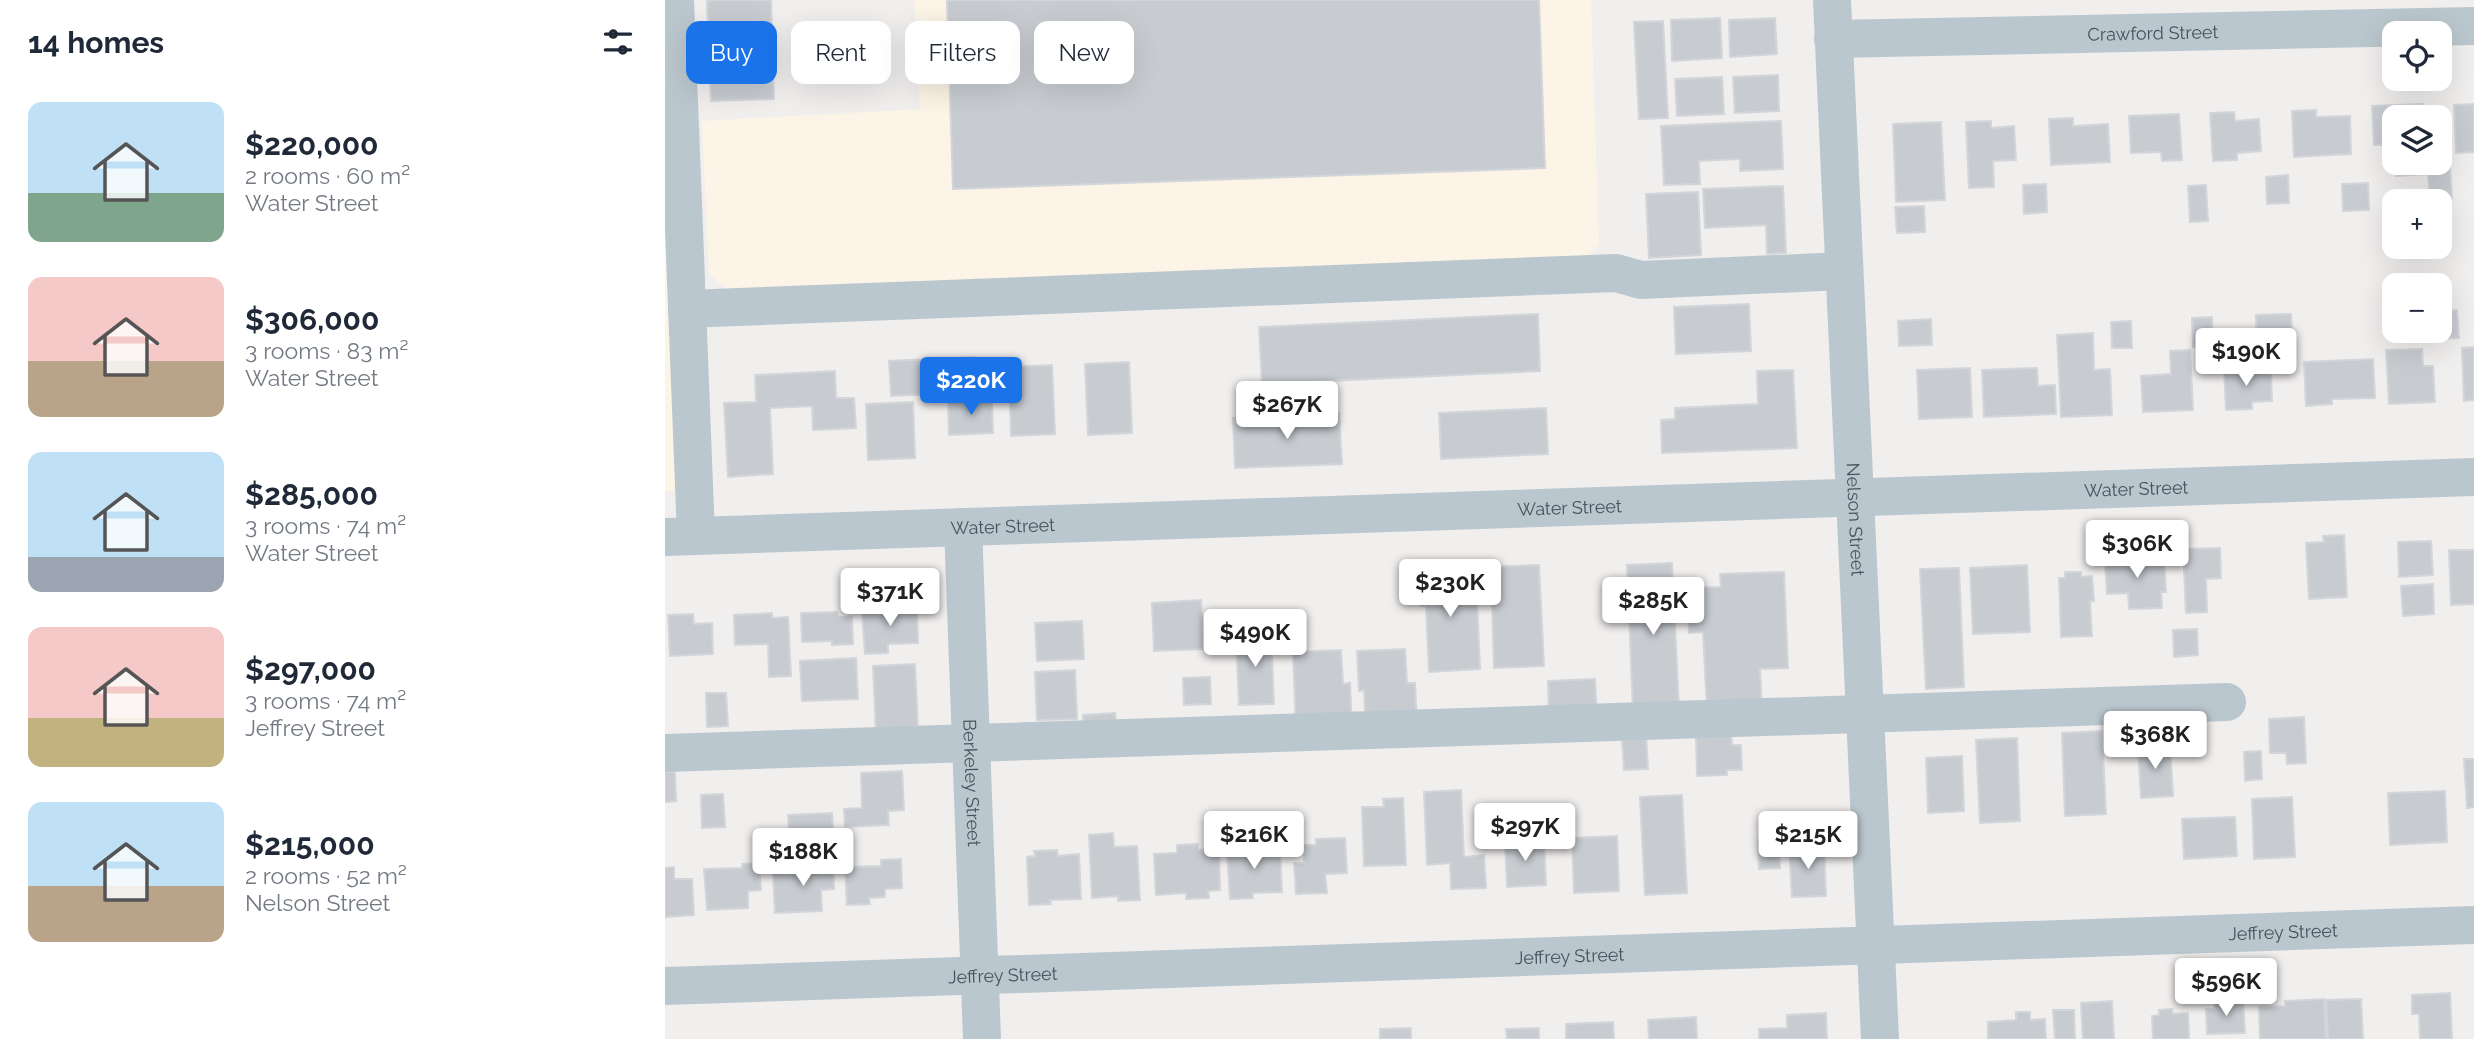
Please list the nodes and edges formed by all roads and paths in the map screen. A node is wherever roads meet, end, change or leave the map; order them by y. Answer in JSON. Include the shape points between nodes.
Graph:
{"nodes":[{"id":1,"x":675,"y":0,"type":"edge"},
{"id":2,"x":1832,"y":0,"type":"edge"},
{"id":3,"x":2474,"y":26,"type":"edge"},
{"id":4,"x":1833,"y":39,"type":"junction"},
{"id":5,"x":1844,"y":271,"type":"junction"},
{"id":6,"x":687,"y":309,"type":"junction"},
{"id":7,"x":2474,"y":477,"type":"edge"},
{"id":8,"x":1855,"y":498,"type":"junction"},
{"id":9,"x":963,"y":527,"type":"junction"},
{"id":10,"x":680,"y":537,"type":"edge"},
{"id":11,"x":2227,"y":702,"type":"dead end"},
{"id":12,"x":1865,"y":715,"type":"junction"},
{"id":13,"x":971,"y":745,"type":"junction"},
{"id":14,"x":665,"y":753,"type":"edge"},
{"id":15,"x":2474,"y":925,"type":"edge"},
{"id":16,"x":1875,"y":945,"type":"junction"},
{"id":17,"x":979,"y":976,"type":"junction"},
{"id":18,"x":665,"y":986,"type":"edge"},
{"id":19,"x":982,"y":1039,"type":"edge"},
{"id":20,"x":1880,"y":1039,"type":"edge"}],
"edges":[{"from":1,"to":6,"type":"street"},
{"from":2,"to":4,"type":"street","name":"Nelson Street"},
{"from":3,"to":4,"type":"street","name":"Crawford Street"},
{"from":4,"to":5,"type":"street","name":"Nelson Street"},
{"from":5,"to":6,"type":"street","via":[[1641,280],[1616,273]]},
{"from":5,"to":8,"type":"street","name":"Nelson Street"},
{"from":6,"to":10,"type":"street"},
{"from":7,"to":8,"type":"street","name":"Water Street"},
{"from":8,"to":9,"type":"street","name":"Water Street"},
{"from":8,"to":12,"type":"street","name":"Nelson Street"},
{"from":9,"to":10,"type":"street","name":"Water Street"},
{"from":9,"to":13,"type":"street","name":"Berkeley Street"},
{"from":11,"to":12,"type":"street"},
{"from":12,"to":13,"type":"street"},
{"from":12,"to":16,"type":"street","name":"Nelson Street"},
{"from":13,"to":14,"type":"street"},
{"from":13,"to":17,"type":"street","name":"Berkeley Street"},
{"from":15,"to":16,"type":"street","name":"Jeffrey Street"},
{"from":16,"to":17,"type":"street","name":"Jeffrey Street"},
{"from":16,"to":20,"type":"street","name":"Nelson Street"},
{"from":17,"to":18,"type":"street","name":"Jeffrey Street"},
{"from":17,"to":19,"type":"street","name":"Berkeley Street"}]}
